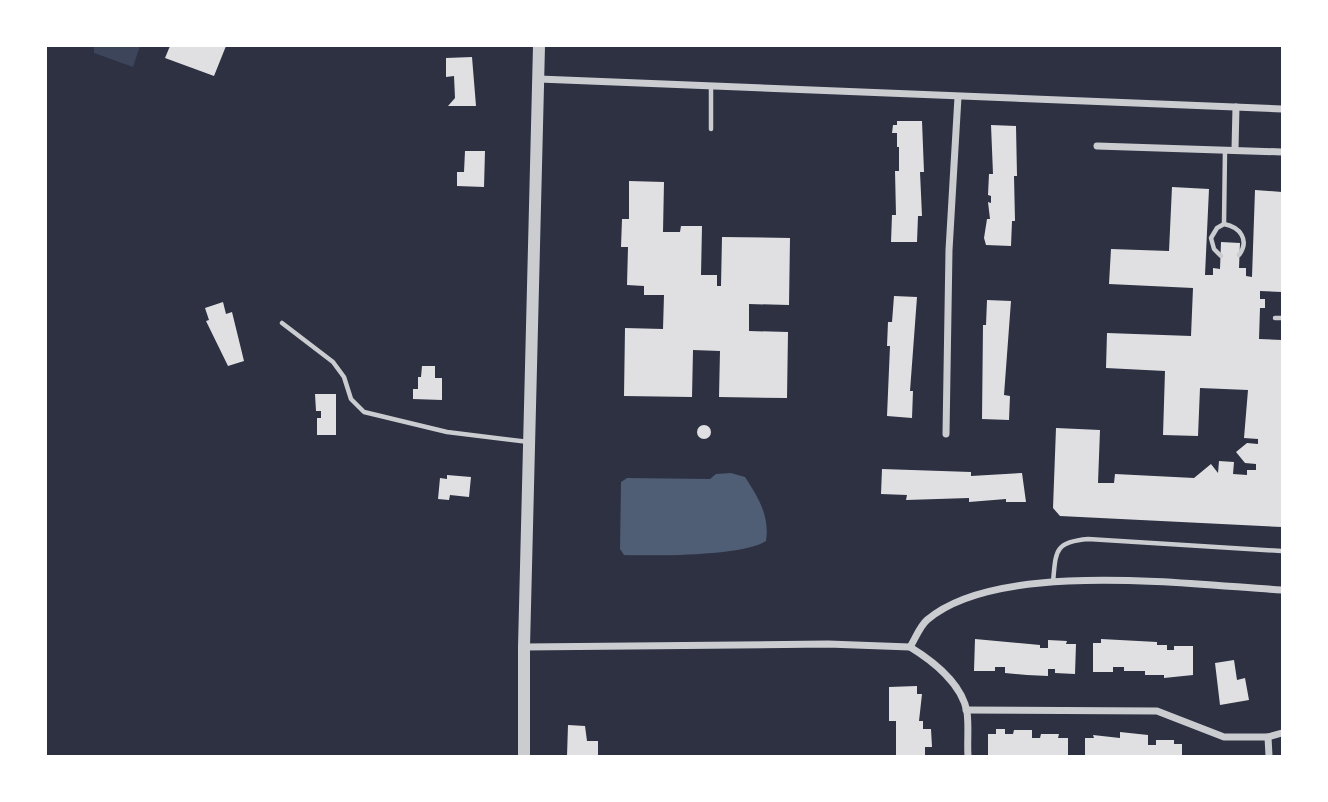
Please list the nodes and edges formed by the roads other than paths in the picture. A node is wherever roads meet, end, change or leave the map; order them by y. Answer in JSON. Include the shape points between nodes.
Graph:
{"nodes":[{"id":1,"x":539,"y":46,"type":"edge"},
{"id":2,"x":540,"y":79,"type":"junction"},
{"id":3,"x":711,"y":86,"type":"junction"},
{"id":4,"x":958,"y":97,"type":"junction"},
{"id":5,"x":1236,"y":107,"type":"junction"},
{"id":6,"x":1283,"y":108,"type":"edge"},
{"id":7,"x":711,"y":130,"type":"dead end"},
{"id":8,"x":1097,"y":146,"type":"dead end"},
{"id":9,"x":1224,"y":149,"type":"junction"},
{"id":10,"x":1235,"y":149,"type":"junction"},
{"id":11,"x":1283,"y":152,"type":"edge"},
{"id":12,"x":1224,"y":224,"type":"junction"},
{"id":13,"x":1239,"y":255,"type":"dead end"},
{"id":14,"x":1221,"y":256,"type":"dead end"},
{"id":15,"x":1276,"y":318,"type":"dead end"},
{"id":16,"x":1283,"y":318,"type":"edge"},
{"id":17,"x":282,"y":323,"type":"dead end"},
{"id":18,"x":946,"y":434,"type":"dead end"},
{"id":19,"x":529,"y":442,"type":"junction"},
{"id":20,"x":1283,"y":551,"type":"edge"},
{"id":21,"x":1053,"y":584,"type":"junction"},
{"id":22,"x":1283,"y":590,"type":"edge"},
{"id":23,"x":524,"y":647,"type":"junction"},
{"id":24,"x":910,"y":647,"type":"junction"},
{"id":25,"x":966,"y":710,"type":"junction"},
{"id":26,"x":1283,"y":733,"type":"edge"},
{"id":27,"x":1268,"y":737,"type":"junction"},
{"id":28,"x":524,"y":757,"type":"edge"},
{"id":29,"x":968,"y":757,"type":"edge"},
{"id":30,"x":1269,"y":757,"type":"edge"}],
"edges":[{"from":1,"to":2,"type":"street"},
{"from":2,"to":3,"type":"street"},
{"from":2,"to":19,"type":"street"},
{"from":3,"to":4,"type":"street"},
{"from":3,"to":7,"type":"lane"},
{"from":4,"to":5,"type":"street"},
{"from":4,"to":18,"type":"street","via":[[949,250]]},
{"from":5,"to":6,"type":"street"},
{"from":5,"to":10,"type":"street"},
{"from":8,"to":9,"type":"street"},
{"from":9,"to":10,"type":"street"},
{"from":9,"to":12,"type":"lane"},
{"from":10,"to":11,"type":"street"},
{"from":12,"to":13,"type":"lane","via":[[1237,228],[1243,236]]},
{"from":12,"to":14,"type":"lane","via":[[1212,238]]},
{"from":15,"to":16,"type":"lane"},
{"from":17,"to":19,"type":"lane","via":[[333,362],[351,399],[364,412],[447,432]]},
{"from":19,"to":23,"type":"street"},
{"from":20,"to":21,"type":"lane","via":[[1070,541],[1056,555]]},
{"from":21,"to":22,"type":"street","via":[[1135,582]]},
{"from":21,"to":24,"type":"street","via":[[971,595],[926,621]]},
{"from":23,"to":24,"type":"street"},
{"from":23,"to":28,"type":"street"},
{"from":24,"to":25,"type":"street","via":[[936,663]]},
{"from":25,"to":27,"type":"street","via":[[1157,712],[1224,737]]},
{"from":25,"to":29,"type":"street"},
{"from":26,"to":27,"type":"street"},
{"from":27,"to":30,"type":"street"}]}
